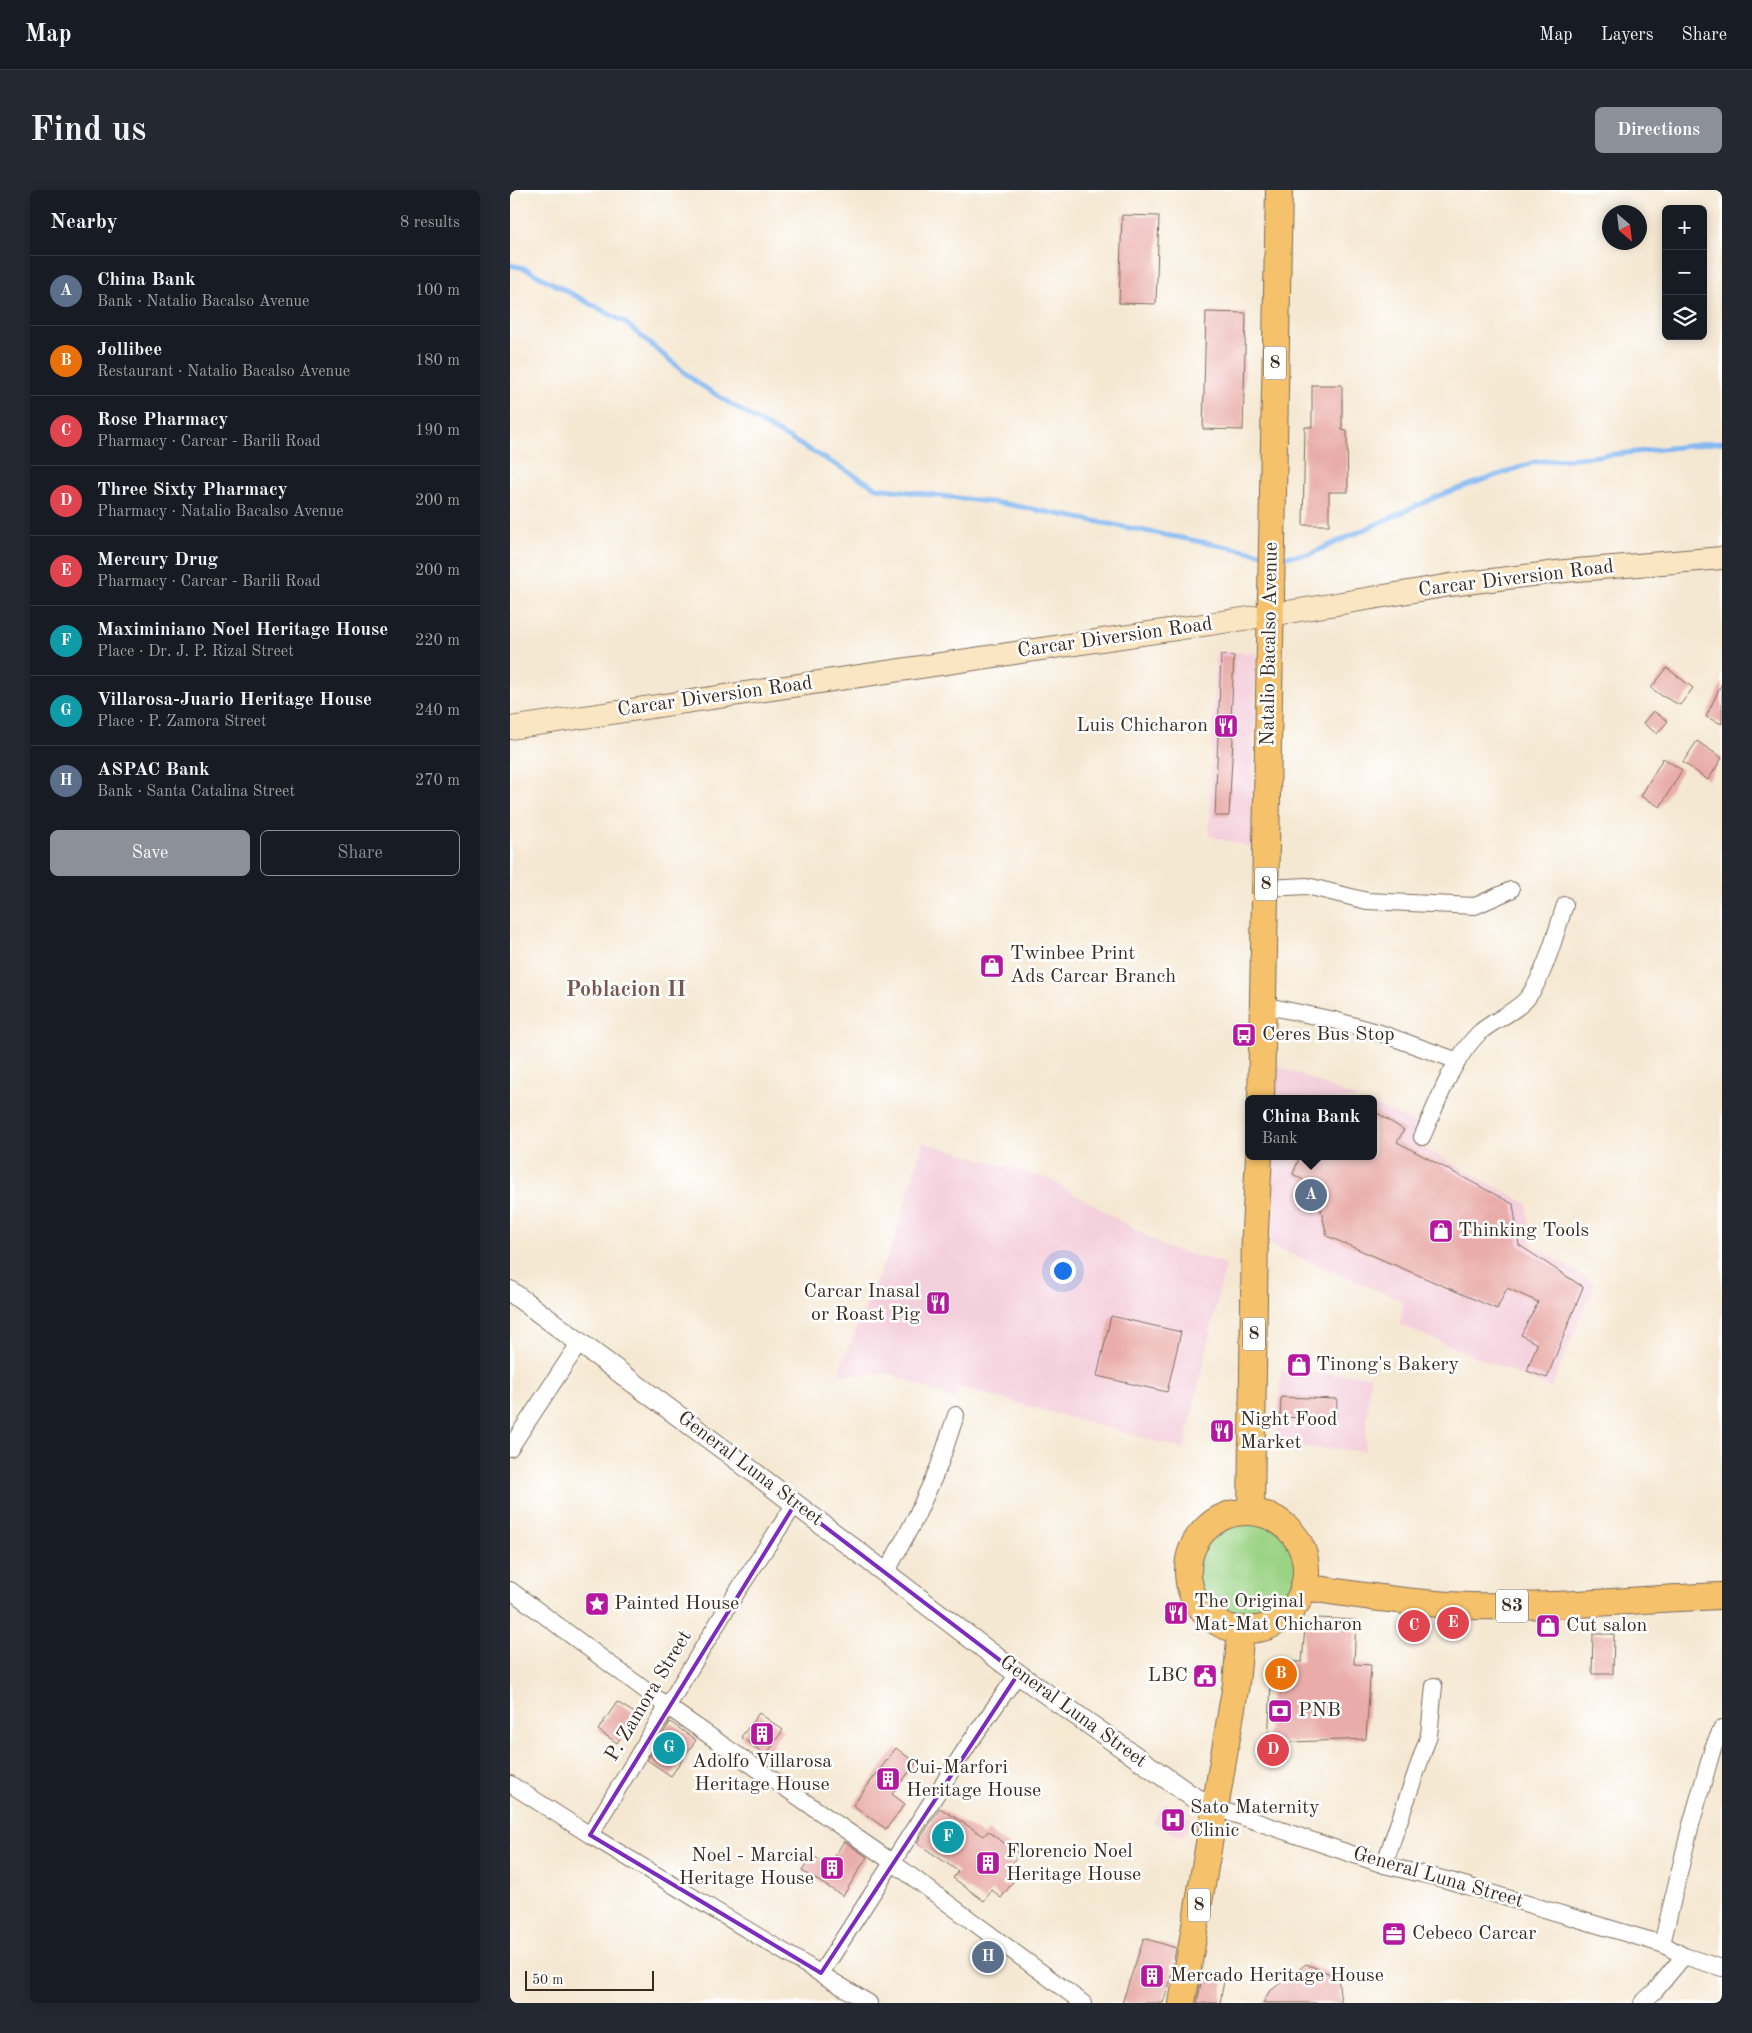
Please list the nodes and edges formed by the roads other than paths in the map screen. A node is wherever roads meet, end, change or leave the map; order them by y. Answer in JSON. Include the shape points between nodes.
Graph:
{"nodes":[{"id":1,"x":1279,"y":190,"type":"edge"},
{"id":2,"x":1722,"y":558,"type":"edge"},
{"id":3,"x":1270,"y":615,"type":"junction"},
{"id":4,"x":510,"y":728,"type":"edge"},
{"id":5,"x":1266,"y":888,"type":"junction"},
{"id":6,"x":1512,"y":890,"type":"dead end"},
{"id":7,"x":1565,"y":905,"type":"dead end"},
{"id":8,"x":1262,"y":1005,"type":"junction"},
{"id":9,"x":1458,"y":1061,"type":"junction"},
{"id":10,"x":1261,"y":1095,"type":"edge"},
{"id":11,"x":1422,"y":1136,"type":"dead end"},
{"id":12,"x":1260,"y":1160,"type":"edge"},
{"id":13,"x":510,"y":1291,"type":"edge"},
{"id":14,"x":580,"y":1342,"type":"junction"},
{"id":15,"x":956,"y":1416,"type":"dead end"},
{"id":16,"x":510,"y":1448,"type":"edge"},
{"id":17,"x":795,"y":1504,"type":"junction"},
{"id":18,"x":1251,"y":1512,"type":"junction"},
{"id":19,"x":886,"y":1573,"type":"junction"},
{"id":20,"x":1304,"y":1587,"type":"junction"},
{"id":21,"x":510,"y":1590,"type":"edge"},
{"id":22,"x":1722,"y":1596,"type":"edge"},
{"id":23,"x":1241,"y":1629,"type":"junction"},
{"id":24,"x":1018,"y":1674,"type":"junction"},
{"id":25,"x":1434,"y":1686,"type":"dead end"},
{"id":26,"x":668,"y":1707,"type":"junction"},
{"id":27,"x":1722,"y":1728,"type":"edge"},
{"id":28,"x":510,"y":1784,"type":"edge"},
{"id":29,"x":1216,"y":1808,"type":"junction"},
{"id":30,"x":590,"y":1834,"type":"junction"},
{"id":31,"x":892,"y":1862,"type":"junction"},
{"id":32,"x":1384,"y":1865,"type":"junction"},
{"id":33,"x":1662,"y":1944,"type":"junction"},
{"id":34,"x":1684,"y":1956,"type":"junction"},
{"id":35,"x":1722,"y":1968,"type":"edge"},
{"id":36,"x":821,"y":1972,"type":"junction"},
{"id":37,"x":869,"y":2003,"type":"edge"},
{"id":38,"x":1083,"y":2003,"type":"edge"},
{"id":39,"x":1182,"y":2003,"type":"edge"},
{"id":40,"x":1642,"y":2003,"type":"edge"}],
"edges":[{"from":1,"to":3,"type":"highway","name":"Natalio Bacalso Avenue","number":"8"},
{"from":2,"to":3,"type":"main road","name":"Carcar Diversion Road","via":[[1565,571],[1450,585]]},
{"from":3,"to":4,"type":"main road","name":"Carcar Diversion Road"},
{"from":3,"to":5,"type":"highway","name":"Natalio Bacalso Avenue","number":"8"},
{"from":5,"to":6,"type":"street","via":[[1306,886],[1367,902],[1475,906]]},
{"from":5,"to":8,"type":"highway","name":"Natalio Bacalso Avenue","number":"8"},
{"from":7,"to":9,"type":"street","via":[[1541,974],[1528,998],[1480,1032]]},
{"from":8,"to":9,"type":"street","via":[[1371,1030]]},
{"from":8,"to":10,"type":"highway","name":"Natalio Bacalso Avenue","number":"8"},
{"from":9,"to":11,"type":"street"},
{"from":12,"to":18,"type":"highway","number":"8","via":[[1255,1229]]},
{"from":13,"to":14,"type":"street","name":"General Luna Street"},
{"from":14,"to":16,"type":"street"},
{"from":14,"to":17,"type":"street","name":"General Luna Street"},
{"from":15,"to":19,"type":"street","via":[[939,1466]]},
{"from":17,"to":19,"type":"street","name":"General Luna Street"},
{"from":17,"to":26,"type":"street","name":"P. Zamora Street","via":[[731,1601]]},
{"from":18,"to":20,"type":"highway","via":[[1284,1524],[1295,1537],[1303,1552]]},
{"from":18,"to":23,"type":"highway","via":[[1228,1515],[1208,1527],[1198,1538],[1188,1567],[1191,1589],[1202,1609],[1226,1626]]},
{"from":19,"to":24,"type":"street","name":"General Luna Street"},
{"from":20,"to":22,"type":"highway","number":"83","via":[[1392,1600],[1470,1606]]},
{"from":20,"to":23,"type":"highway","via":[[1295,1605],[1280,1620],[1262,1628]]},
{"from":21,"to":26,"type":"street"},
{"from":23,"to":29,"type":"highway","number":"8","via":[[1236,1684]]},
{"from":24,"to":29,"type":"street","name":"General Luna Street","via":[[1193,1798]]},
{"from":24,"to":31,"type":"street"},
{"from":25,"to":32,"type":"street","via":[[1429,1735]]},
{"from":26,"to":30,"type":"street","name":"P. Zamora Street"},
{"from":26,"to":31,"type":"street"},
{"from":27,"to":33,"type":"street","via":[[1690,1828]]},
{"from":28,"to":30,"type":"street"},
{"from":29,"to":32,"type":"street","name":"General Luna Street"},
{"from":29,"to":39,"type":"highway","number":"8"},
{"from":30,"to":36,"type":"street"},
{"from":31,"to":36,"type":"street"},
{"from":31,"to":38,"type":"street"},
{"from":32,"to":33,"type":"street","name":"General Luna Street","via":[[1447,1880]]},
{"from":33,"to":34,"type":"street","name":"General Luna Street"},
{"from":34,"to":35,"type":"street","name":"General Luna Street"},
{"from":34,"to":40,"type":"street"},
{"from":36,"to":37,"type":"street"}]}
